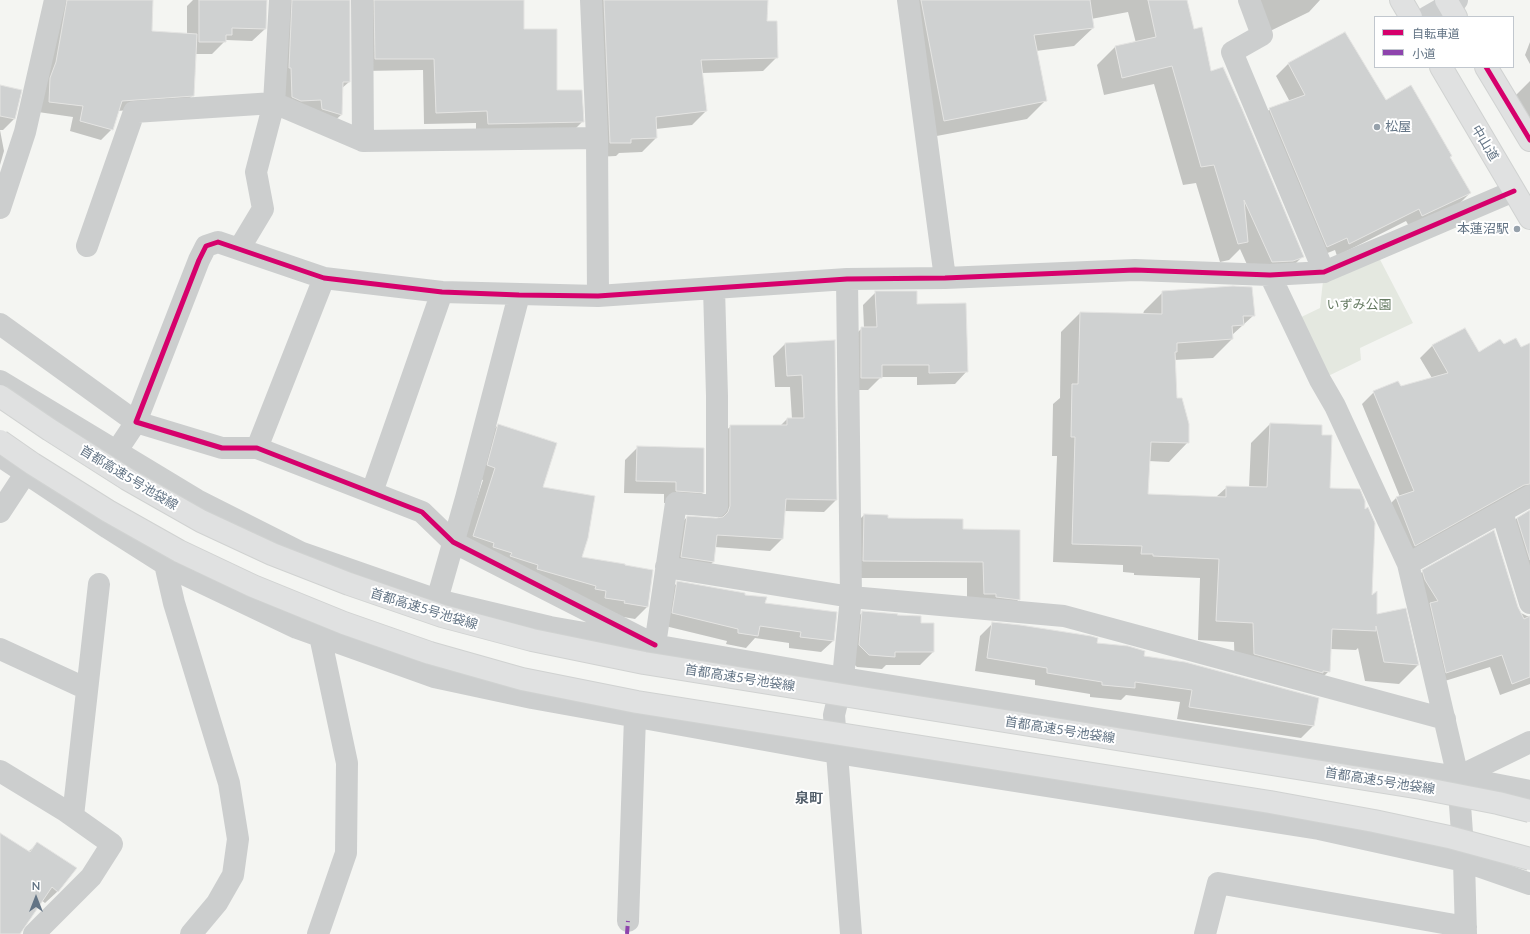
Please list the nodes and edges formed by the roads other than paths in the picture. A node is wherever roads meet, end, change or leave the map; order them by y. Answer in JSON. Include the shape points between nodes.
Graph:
{"nodes":[{"id":1,"x":55,"y":0,"type":"edge"},
{"id":2,"x":280,"y":0,"type":"edge"},
{"id":3,"x":362,"y":0,"type":"edge"},
{"id":4,"x":591,"y":0,"type":"edge"},
{"id":5,"x":908,"y":0,"type":"edge"},
{"id":6,"x":1250,"y":0,"type":"edge"},
{"id":7,"x":1401,"y":0,"type":"edge"},
{"id":8,"x":1452,"y":5,"type":"edge"},
{"id":9,"x":1410,"y":16,"type":"edge"},
{"id":10,"x":1428,"y":16,"type":"edge"},
{"id":11,"x":1442,"y":68,"type":"edge"},
{"id":12,"x":1487,"y":68,"type":"edge"},
{"id":13,"x":274,"y":103,"type":"junction"},
{"id":14,"x":597,"y":138,"type":"junction"},
{"id":15,"x":1530,"y":140,"type":"edge"},
{"id":16,"x":364,"y":141,"type":"junction"},
{"id":17,"x":1514,"y":191,"type":"junction"},
{"id":18,"x":0,"y":208,"type":"edge"},
{"id":19,"x":1530,"y":218,"type":"edge"},
{"id":20,"x":87,"y":246,"type":"dead end"},
{"id":21,"x":239,"y":249,"type":"junction"},
{"id":22,"x":1324,"y":272,"type":"junction"},
{"id":23,"x":1270,"y":275,"type":"junction"},
{"id":24,"x":324,"y":278,"type":"junction"},
{"id":25,"x":945,"y":278,"type":"junction"},
{"id":26,"x":847,"y":279,"type":"junction"},
{"id":27,"x":714,"y":288,"type":"junction"},
{"id":28,"x":442,"y":292,"type":"junction"},
{"id":29,"x":519,"y":294,"type":"junction"},
{"id":30,"x":598,"y":296,"type":"junction"},
{"id":31,"x":0,"y":324,"type":"edge"},
{"id":32,"x":0,"y":381,"type":"edge"},
{"id":33,"x":0,"y":396,"type":"edge"},
{"id":34,"x":136,"y":422,"type":"junction"},
{"id":35,"x":0,"y":441,"type":"edge"},
{"id":36,"x":257,"y":448,"type":"junction"},
{"id":37,"x":116,"y":452,"type":"junction"},
{"id":38,"x":0,"y":456,"type":"edge"},
{"id":39,"x":25,"y":474,"type":"junction"},
{"id":40,"x":372,"y":492,"type":"junction"},
{"id":41,"x":1530,"y":496,"type":"edge"},
{"id":42,"x":0,"y":512,"type":"edge"},
{"id":43,"x":1502,"y":512,"type":"junction"},
{"id":44,"x":453,"y":542,"type":"junction"},
{"id":45,"x":165,"y":564,"type":"junction"},
{"id":46,"x":1408,"y":564,"type":"junction"},
{"id":47,"x":666,"y":567,"type":"junction"},
{"id":48,"x":99,"y":584,"type":"dead end"},
{"id":49,"x":851,"y":597,"type":"junction"},
{"id":50,"x":437,"y":600,"type":"junction"},
{"id":51,"x":1530,"y":603,"type":"edge"},
{"id":52,"x":320,"y":636,"type":"junction"},
{"id":53,"x":655,"y":645,"type":"junction"},
{"id":54,"x":0,"y":649,"type":"edge"},
{"id":55,"x":843,"y":678,"type":"junction"},
{"id":56,"x":87,"y":689,"type":"junction"},
{"id":57,"x":635,"y":717,"type":"junction"},
{"id":58,"x":1445,"y":719,"type":"junction"},
{"id":59,"x":1530,"y":742,"type":"edge"},
{"id":60,"x":836,"y":753,"type":"junction"},
{"id":61,"x":2,"y":775,"type":"edge"},
{"id":62,"x":1458,"y":777,"type":"junction"},
{"id":63,"x":1530,"y":791,"type":"edge"},
{"id":64,"x":1530,"y":811,"type":"edge"},
{"id":65,"x":73,"y":816,"type":"junction"},
{"id":66,"x":1530,"y":859,"type":"edge"},
{"id":67,"x":1464,"y":861,"type":"junction"},
{"id":68,"x":1530,"y":884,"type":"edge"},
{"id":69,"x":628,"y":921,"type":"dead end"},
{"id":70,"x":1466,"y":930,"type":"edge"},
{"id":71,"x":34,"y":934,"type":"edge"},
{"id":72,"x":191,"y":934,"type":"edge"},
{"id":73,"x":318,"y":934,"type":"edge"},
{"id":74,"x":851,"y":934,"type":"edge"},
{"id":75,"x":1205,"y":934,"type":"edge"}],
"edges":[{"from":1,"to":18,"type":"street","via":[[25,132]]},
{"from":2,"to":13,"type":"street"},
{"from":3,"to":16,"type":"street"},
{"from":4,"to":14,"type":"street"},
{"from":5,"to":25,"type":"street"},
{"from":6,"to":22,"type":"street","via":[[1262,34],[1232,52]]},
{"from":7,"to":9,"type":"highway"},
{"from":8,"to":10,"type":"street"},
{"from":11,"to":17,"type":"highway","name":"中山道"},
{"from":12,"to":15,"type":"highway"},
{"from":13,"to":16,"type":"street"},
{"from":13,"to":20,"type":"street","via":[[134,112]]},
{"from":13,"to":21,"type":"street","via":[[256,172],[263,209]]},
{"from":14,"to":16,"type":"street"},
{"from":14,"to":30,"type":"street"},
{"from":17,"to":19,"type":"highway","name":"中山道"},
{"from":17,"to":22,"type":"street"},
{"from":21,"to":24,"type":"street"},
{"from":21,"to":34,"type":"street","via":[[218,242],[206,246]]},
{"from":22,"to":23,"type":"street"},
{"from":23,"to":25,"type":"street","via":[[1135,270]]},
{"from":23,"to":46,"type":"street","via":[[1335,406]]},
{"from":24,"to":28,"type":"street"},
{"from":24,"to":36,"type":"street"},
{"from":25,"to":26,"type":"street"},
{"from":26,"to":27,"type":"street"},
{"from":26,"to":49,"type":"street"},
{"from":27,"to":30,"type":"street"},
{"from":27,"to":47,"type":"street","via":[[717,506],[676,503]]},
{"from":28,"to":29,"type":"street"},
{"from":28,"to":40,"type":"street"},
{"from":29,"to":30,"type":"street"},
{"from":29,"to":44,"type":"street"},
{"from":31,"to":34,"type":"street"},
{"from":32,"to":37,"type":"street"},
{"from":33,"to":64,"type":"highway","name":"首都高速5号池袋線","bridge":true,"via":[[127,480],[201,521],[272,554],[348,584],[442,616],[532,640],[644,663],[1421,788]]},
{"from":34,"to":36,"type":"street","via":[[222,448]]},
{"from":34,"to":37,"type":"street"},
{"from":35,"to":66,"type":"highway","bridge":true,"via":[[108,512],[179,551],[253,586],[344,623],[423,651],[522,680],[637,702],[1270,802],[1450,837]]},
{"from":36,"to":40,"type":"street"},
{"from":37,"to":50,"type":"street","via":[[197,500],[302,553]]},
{"from":38,"to":39,"type":"street"},
{"from":39,"to":42,"type":"street"},
{"from":39,"to":45,"type":"street"},
{"from":40,"to":44,"type":"street","via":[[422,512]]},
{"from":41,"to":43,"type":"street"},
{"from":43,"to":46,"type":"street"},
{"from":43,"to":51,"type":"street"},
{"from":44,"to":50,"type":"street"},
{"from":44,"to":53,"type":"street"},
{"from":45,"to":52,"type":"street","via":[[297,628]]},
{"from":45,"to":72,"type":"street","via":[[174,603],[229,783],[238,839],[233,875],[217,903]]},
{"from":46,"to":58,"type":"street"},
{"from":47,"to":49,"type":"street"},
{"from":47,"to":53,"type":"street"},
{"from":48,"to":56,"type":"street"},
{"from":49,"to":55,"type":"street"},
{"from":49,"to":58,"type":"street","via":[[1064,616]]},
{"from":50,"to":53,"type":"street","via":[[550,627]]},
{"from":52,"to":57,"type":"street","via":[[434,677]]},
{"from":52,"to":73,"type":"street","via":[[347,763],[346,854]]},
{"from":53,"to":55,"type":"street"},
{"from":54,"to":56,"type":"street"},
{"from":55,"to":60,"type":"street","via":[[834,715]]},
{"from":55,"to":62,"type":"street"},
{"from":56,"to":65,"type":"street"},
{"from":57,"to":60,"type":"street"},
{"from":57,"to":69,"type":"street"},
{"from":58,"to":62,"type":"street"},
{"from":59,"to":62,"type":"street"},
{"from":60,"to":67,"type":"street","via":[[1318,829]]},
{"from":60,"to":74,"type":"street"},
{"from":61,"to":65,"type":"street"},
{"from":62,"to":63,"type":"street"},
{"from":62,"to":67,"type":"street"},
{"from":65,"to":71,"type":"street","via":[[112,844],[91,877]]},
{"from":67,"to":68,"type":"street"},
{"from":67,"to":70,"type":"street"},
{"from":70,"to":75,"type":"street","via":[[1218,883]]}]}
